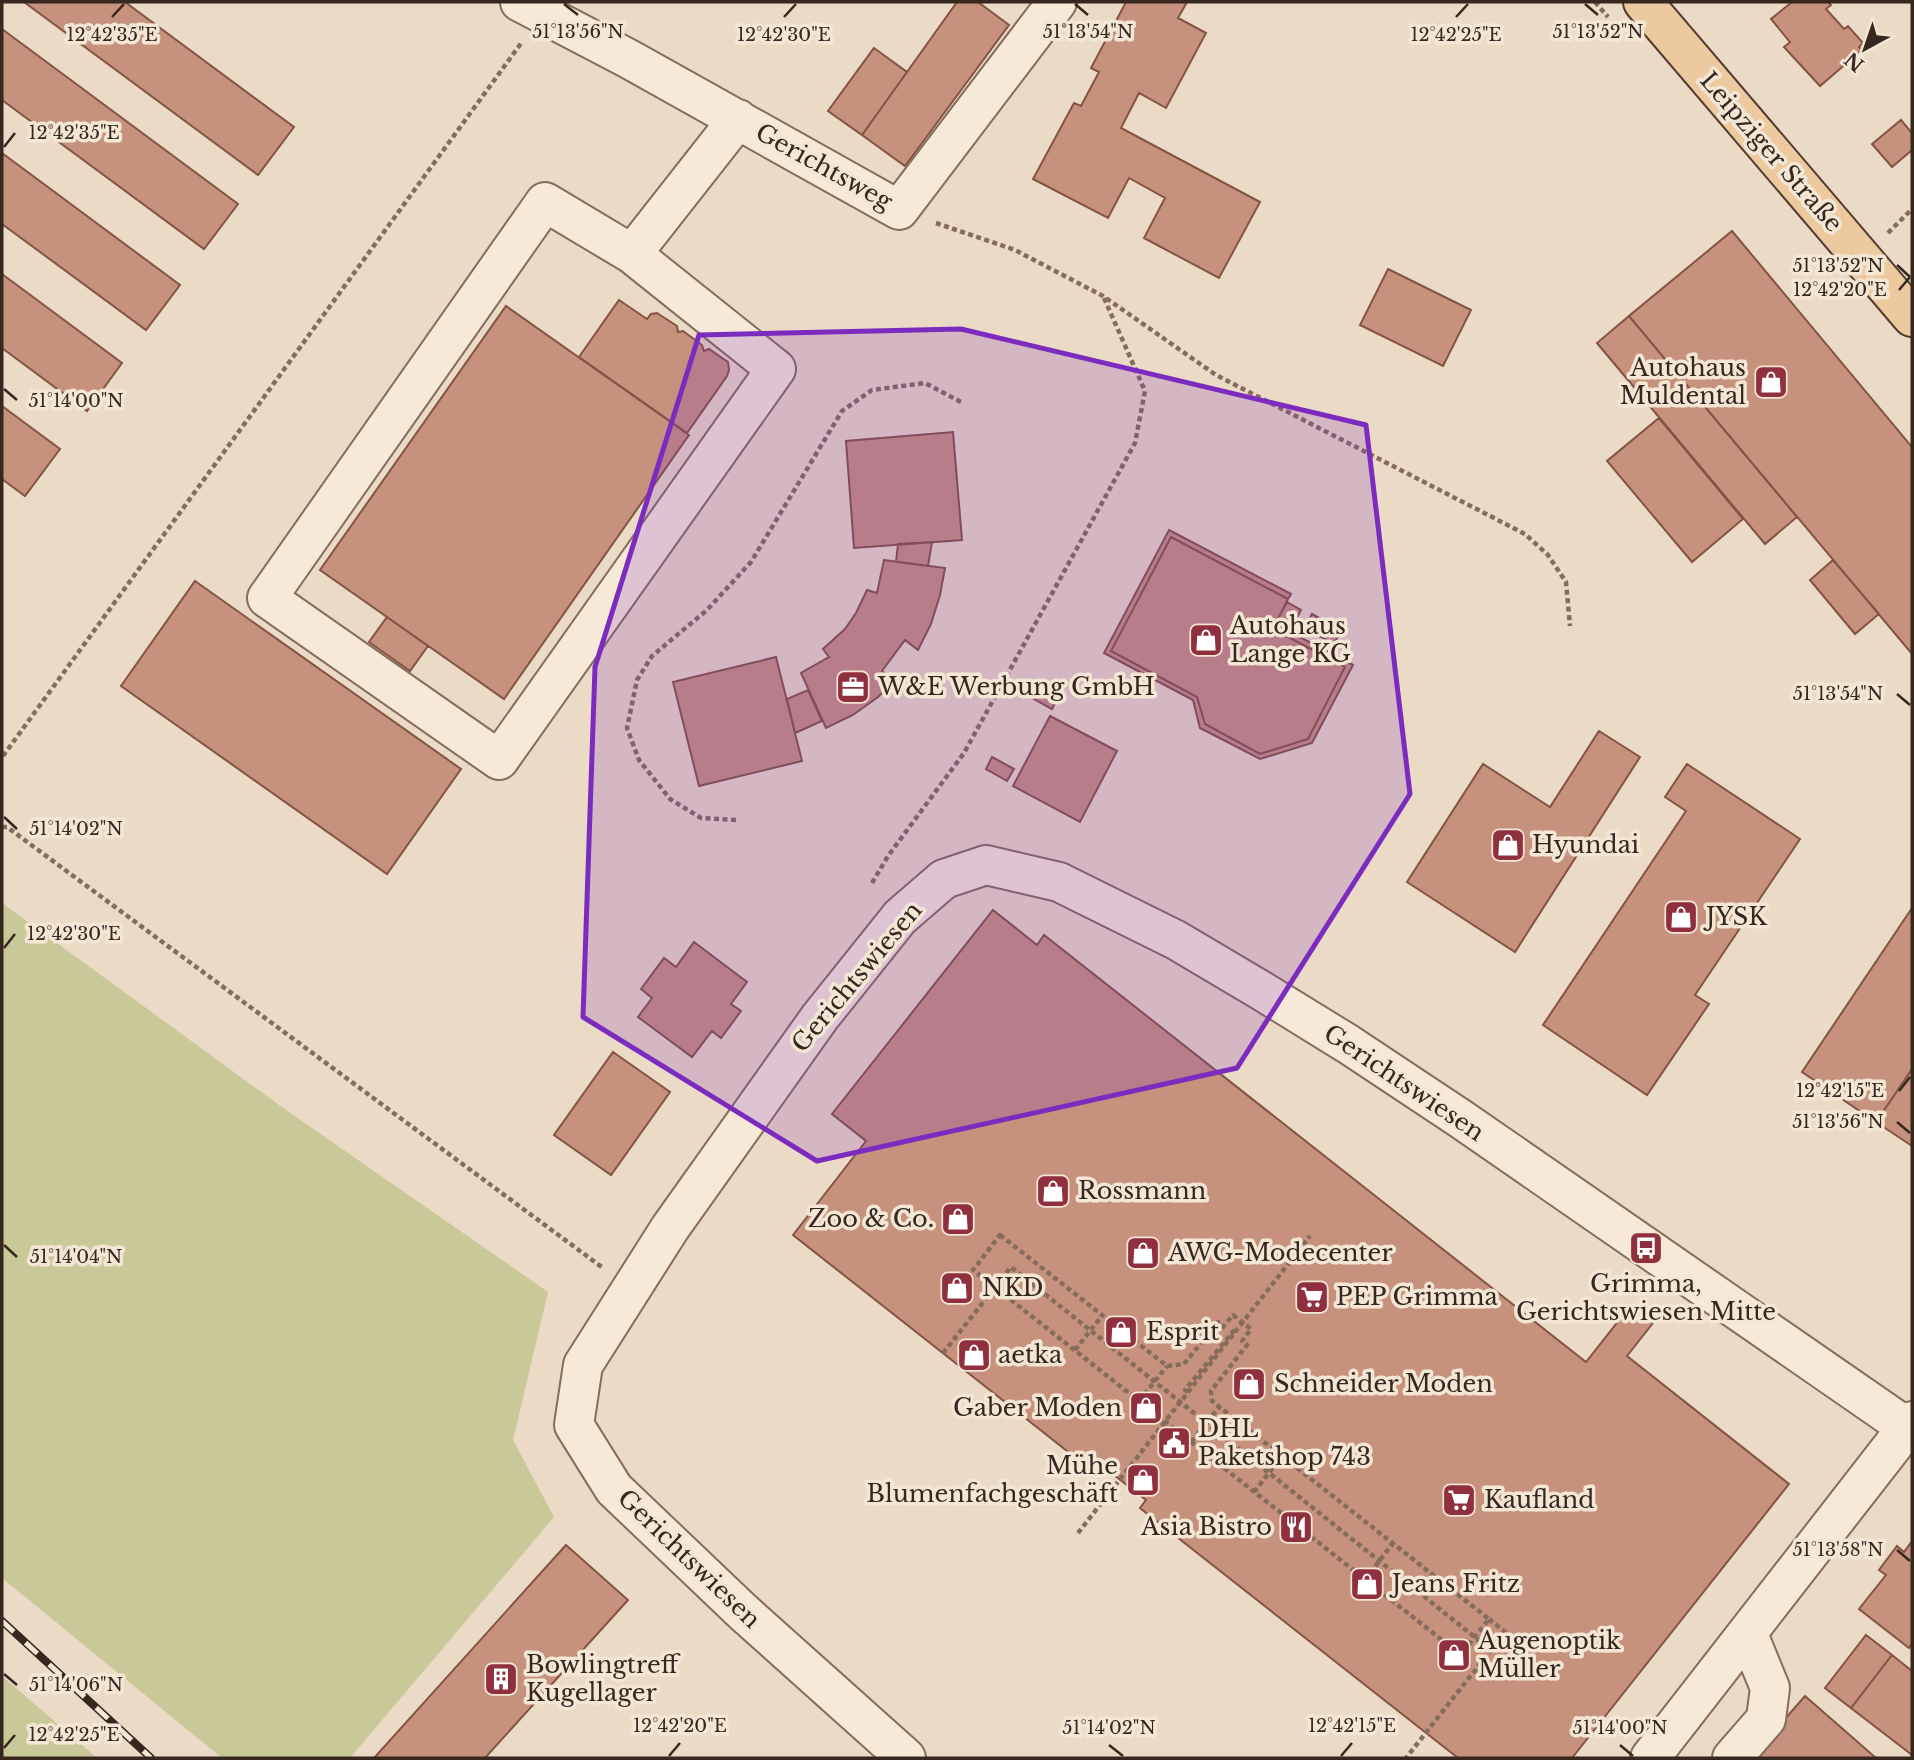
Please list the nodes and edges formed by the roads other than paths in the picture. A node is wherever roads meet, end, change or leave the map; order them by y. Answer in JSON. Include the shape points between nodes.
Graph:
{"nodes":[{"id":1,"x":1057,"y":2,"type":"edge"},
{"id":2,"x":1643,"y":2,"type":"edge"},
{"id":3,"x":532,"y":8,"type":"edge"},
{"id":4,"x":738,"y":120,"type":"junction"},
{"id":5,"x":632,"y":254,"type":"junction"},
{"id":6,"x":1908,"y":302,"type":"edge"},
{"id":7,"x":1911,"y":1426,"type":"edge"},
{"id":8,"x":1748,"y":1634,"type":"junction"},
{"id":9,"x":906,"y":1758,"type":"edge"},
{"id":10,"x":1650,"y":1758,"type":"edge"},
{"id":11,"x":1732,"y":1758,"type":"edge"}],
"edges":[{"from":1,"to":4,"type":"street","name":"Gerichtsweg","via":[[899,210]]},
{"from":2,"to":6,"type":"main road","name":"Leipziger Straße"},
{"from":3,"to":4,"type":"street","name":"Gerichtsweg"},
{"from":4,"to":5,"type":"street"},
{"from":5,"to":5,"type":"street","via":[[545,202],[267,598],[499,760],[775,369]]},
{"from":7,"to":8,"type":"street","name":"Gerichtswiesen"},
{"from":7,"to":9,"type":"street","name":"Gerichtswiesen","via":[[1450,1112],[1262,990],[1059,882],[986,865],[944,879],[901,917],[820,1017],[670,1228],[583,1365],[574,1425],[614,1489]]},
{"from":8,"to":10,"type":"street","name":"Gerichtswiesen"},
{"from":8,"to":11,"type":"street","via":[[1770,1688],[1769,1699],[1766,1719]]}]}
